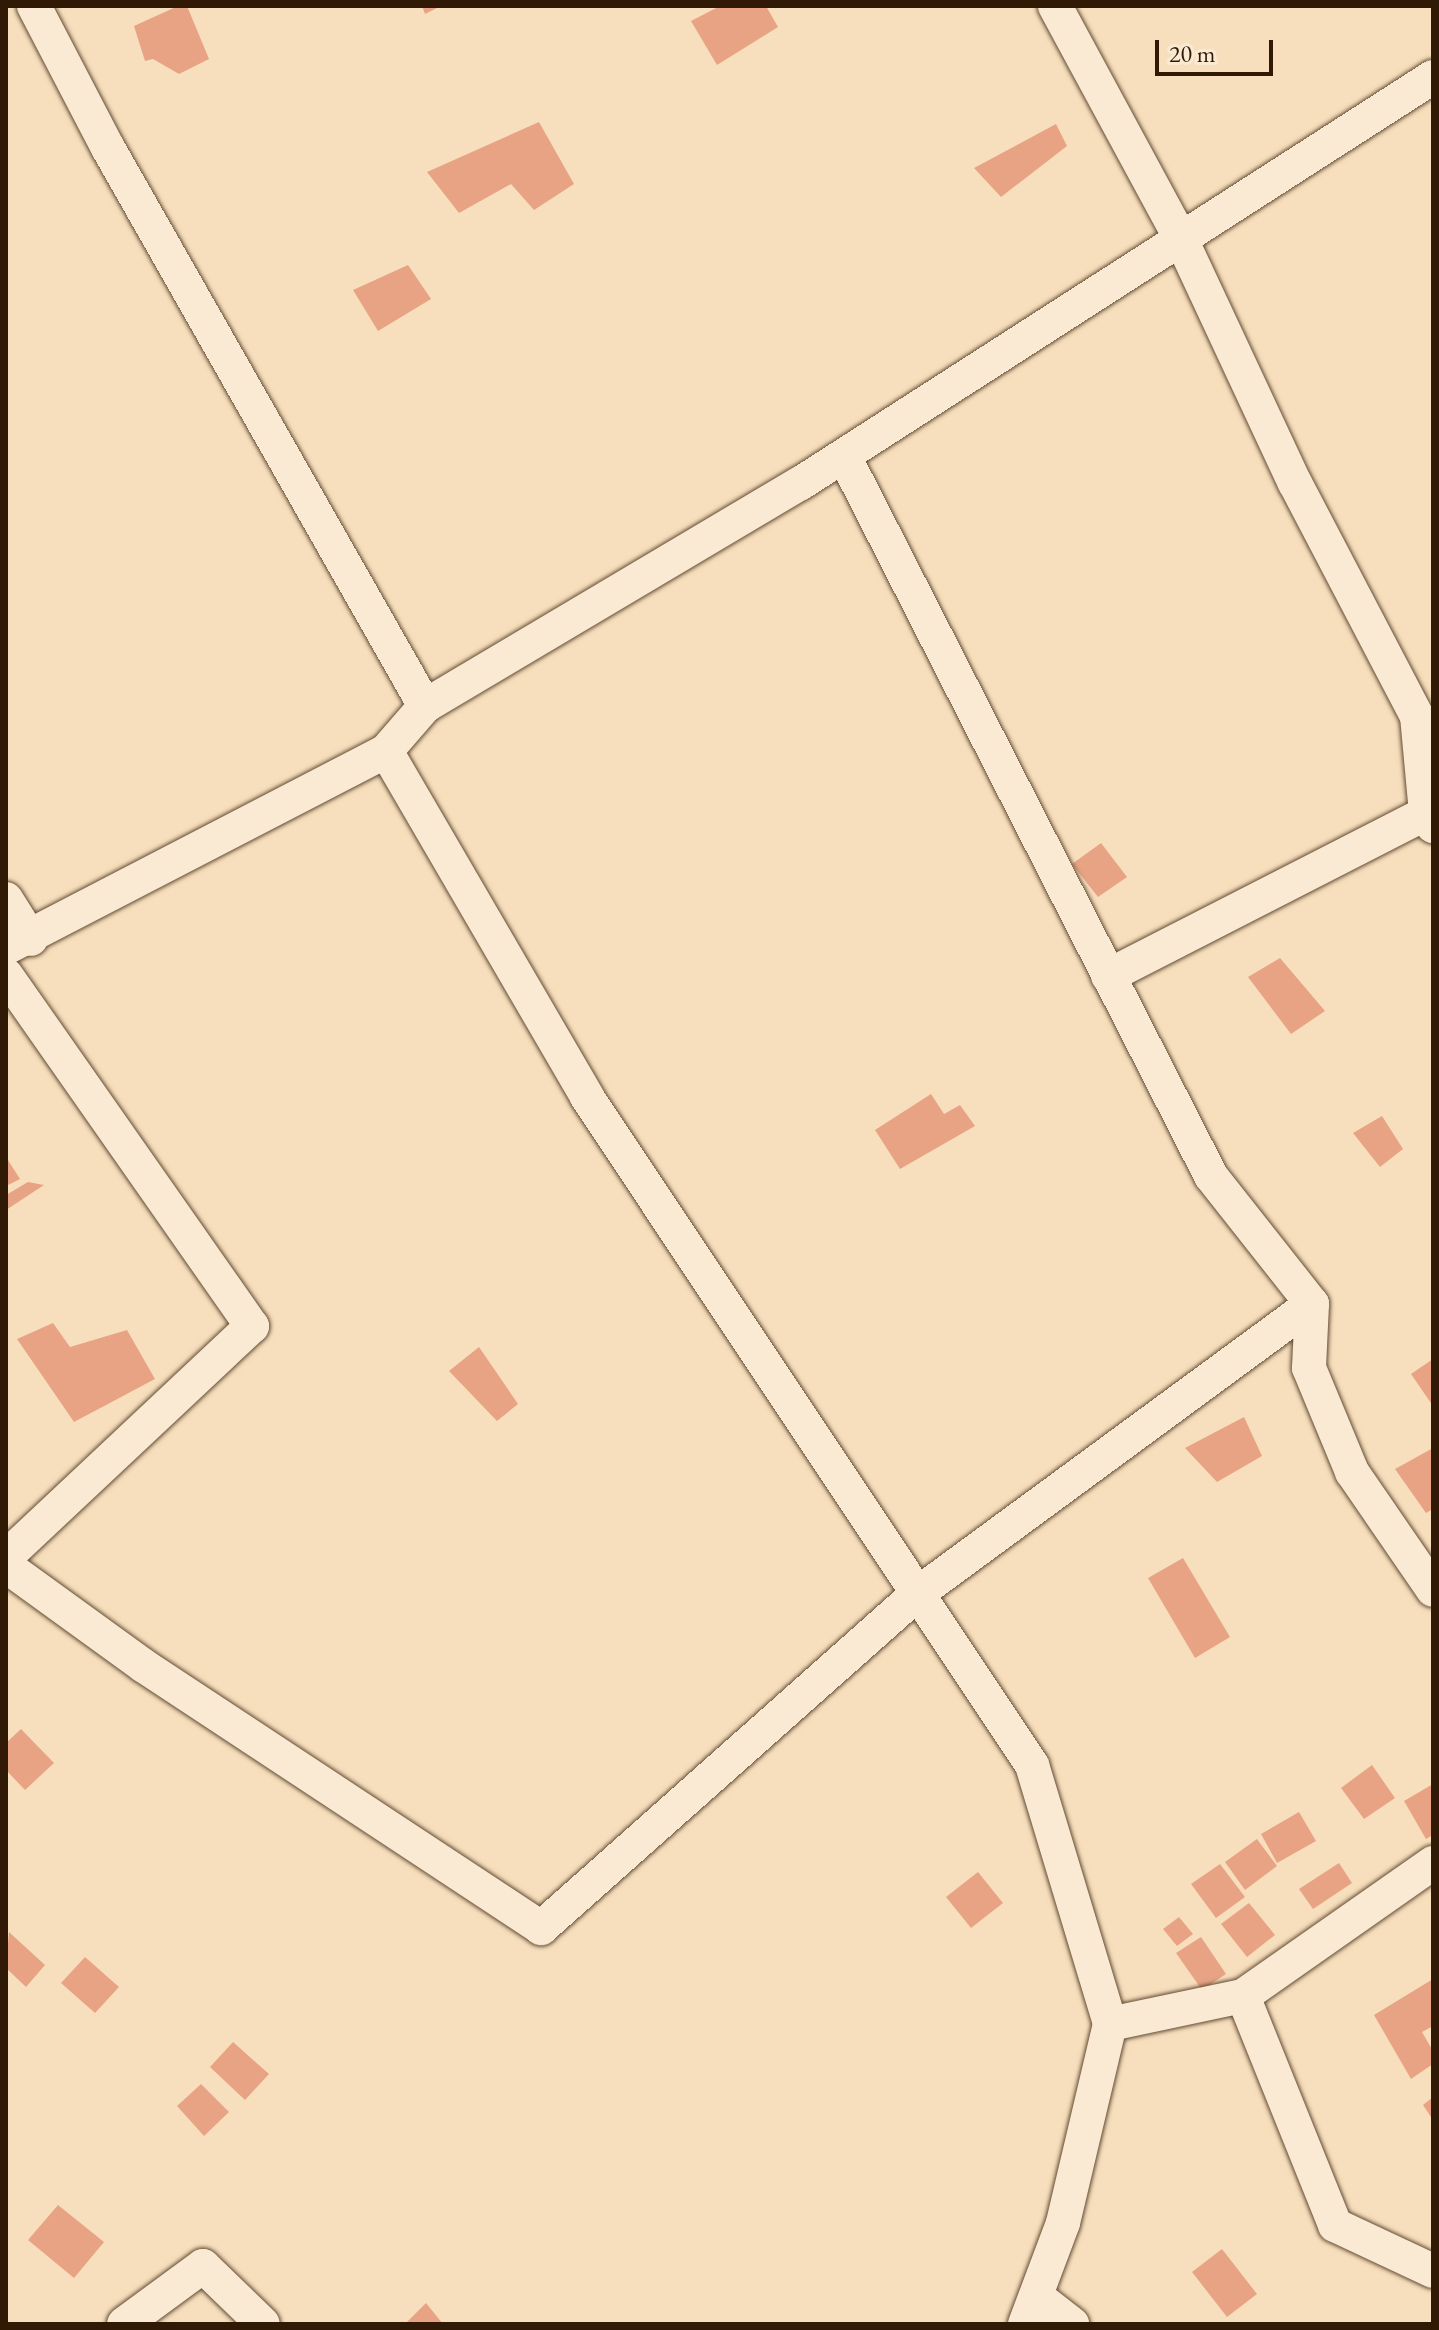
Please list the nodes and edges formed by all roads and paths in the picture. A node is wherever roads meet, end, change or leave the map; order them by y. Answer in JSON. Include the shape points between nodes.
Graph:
{"nodes":[{"id":1,"x":34,"y":6,"type":"edge"},
{"id":2,"x":1055,"y":6,"type":"edge"},
{"id":3,"x":1433,"y":77,"type":"edge"},
{"id":4,"x":1181,"y":239,"type":"junction"},
{"id":5,"x":844,"y":456,"type":"junction"},
{"id":6,"x":425,"y":706,"type":"junction"},
{"id":7,"x":386,"y":751,"type":"junction"},
{"id":8,"x":1431,"y":817,"type":"edge"},
{"id":9,"x":6,"y":899,"type":"edge"},
{"id":10,"x":18,"y":944,"type":"edge"},
{"id":11,"x":6,"y":975,"type":"edge"},
{"id":12,"x":1108,"y":976,"type":"junction"},
{"id":13,"x":1312,"y":1304,"type":"junction"},
{"id":14,"x":6,"y":1557,"type":"edge"},
{"id":15,"x":6,"y":1566,"type":"edge"},
{"id":16,"x":1433,"y":1590,"type":"edge"},
{"id":17,"x":917,"y":1594,"type":"junction"},
{"id":18,"x":1433,"y":1863,"type":"edge"},
{"id":19,"x":1243,"y":1996,"type":"junction"},
{"id":20,"x":1110,"y":2024,"type":"junction"},
{"id":21,"x":1433,"y":2271,"type":"edge"},
{"id":22,"x":1031,"y":2310,"type":"edge"},
{"id":23,"x":124,"y":2324,"type":"edge"},
{"id":24,"x":263,"y":2324,"type":"edge"},
{"id":25,"x":1072,"y":2324,"type":"edge"}],
"edges":[{"from":1,"to":6,"type":"street","via":[[108,148]]},
{"from":2,"to":4,"type":"street"},
{"from":3,"to":4,"type":"street"},
{"from":4,"to":5,"type":"street"},
{"from":4,"to":8,"type":"street","via":[[1295,483],[1417,716]]},
{"from":5,"to":6,"type":"street"},
{"from":5,"to":12,"type":"street"},
{"from":6,"to":7,"type":"street"},
{"from":7,"to":10,"type":"street"},
{"from":7,"to":17,"type":"street","via":[[587,1097]]},
{"from":8,"to":12,"type":"street"},
{"from":9,"to":10,"type":"street"},
{"from":11,"to":14,"type":"street","via":[[252,1326]]},
{"from":12,"to":13,"type":"street","via":[[1211,1176]]},
{"from":13,"to":16,"type":"street","via":[[1309,1368],[1352,1472]]},
{"from":13,"to":17,"type":"street"},
{"from":15,"to":17,"type":"street","via":[[144,1666],[541,1928]]},
{"from":17,"to":20,"type":"street","via":[[1032,1765]]},
{"from":18,"to":19,"type":"street"},
{"from":19,"to":20,"type":"street"},
{"from":19,"to":21,"type":"street","via":[[1335,2225]]},
{"from":20,"to":22,"type":"street","via":[[1063,2223]]},
{"from":22,"to":25,"type":"street"},
{"from":23,"to":24,"type":"street","via":[[203,2266]]}]}
